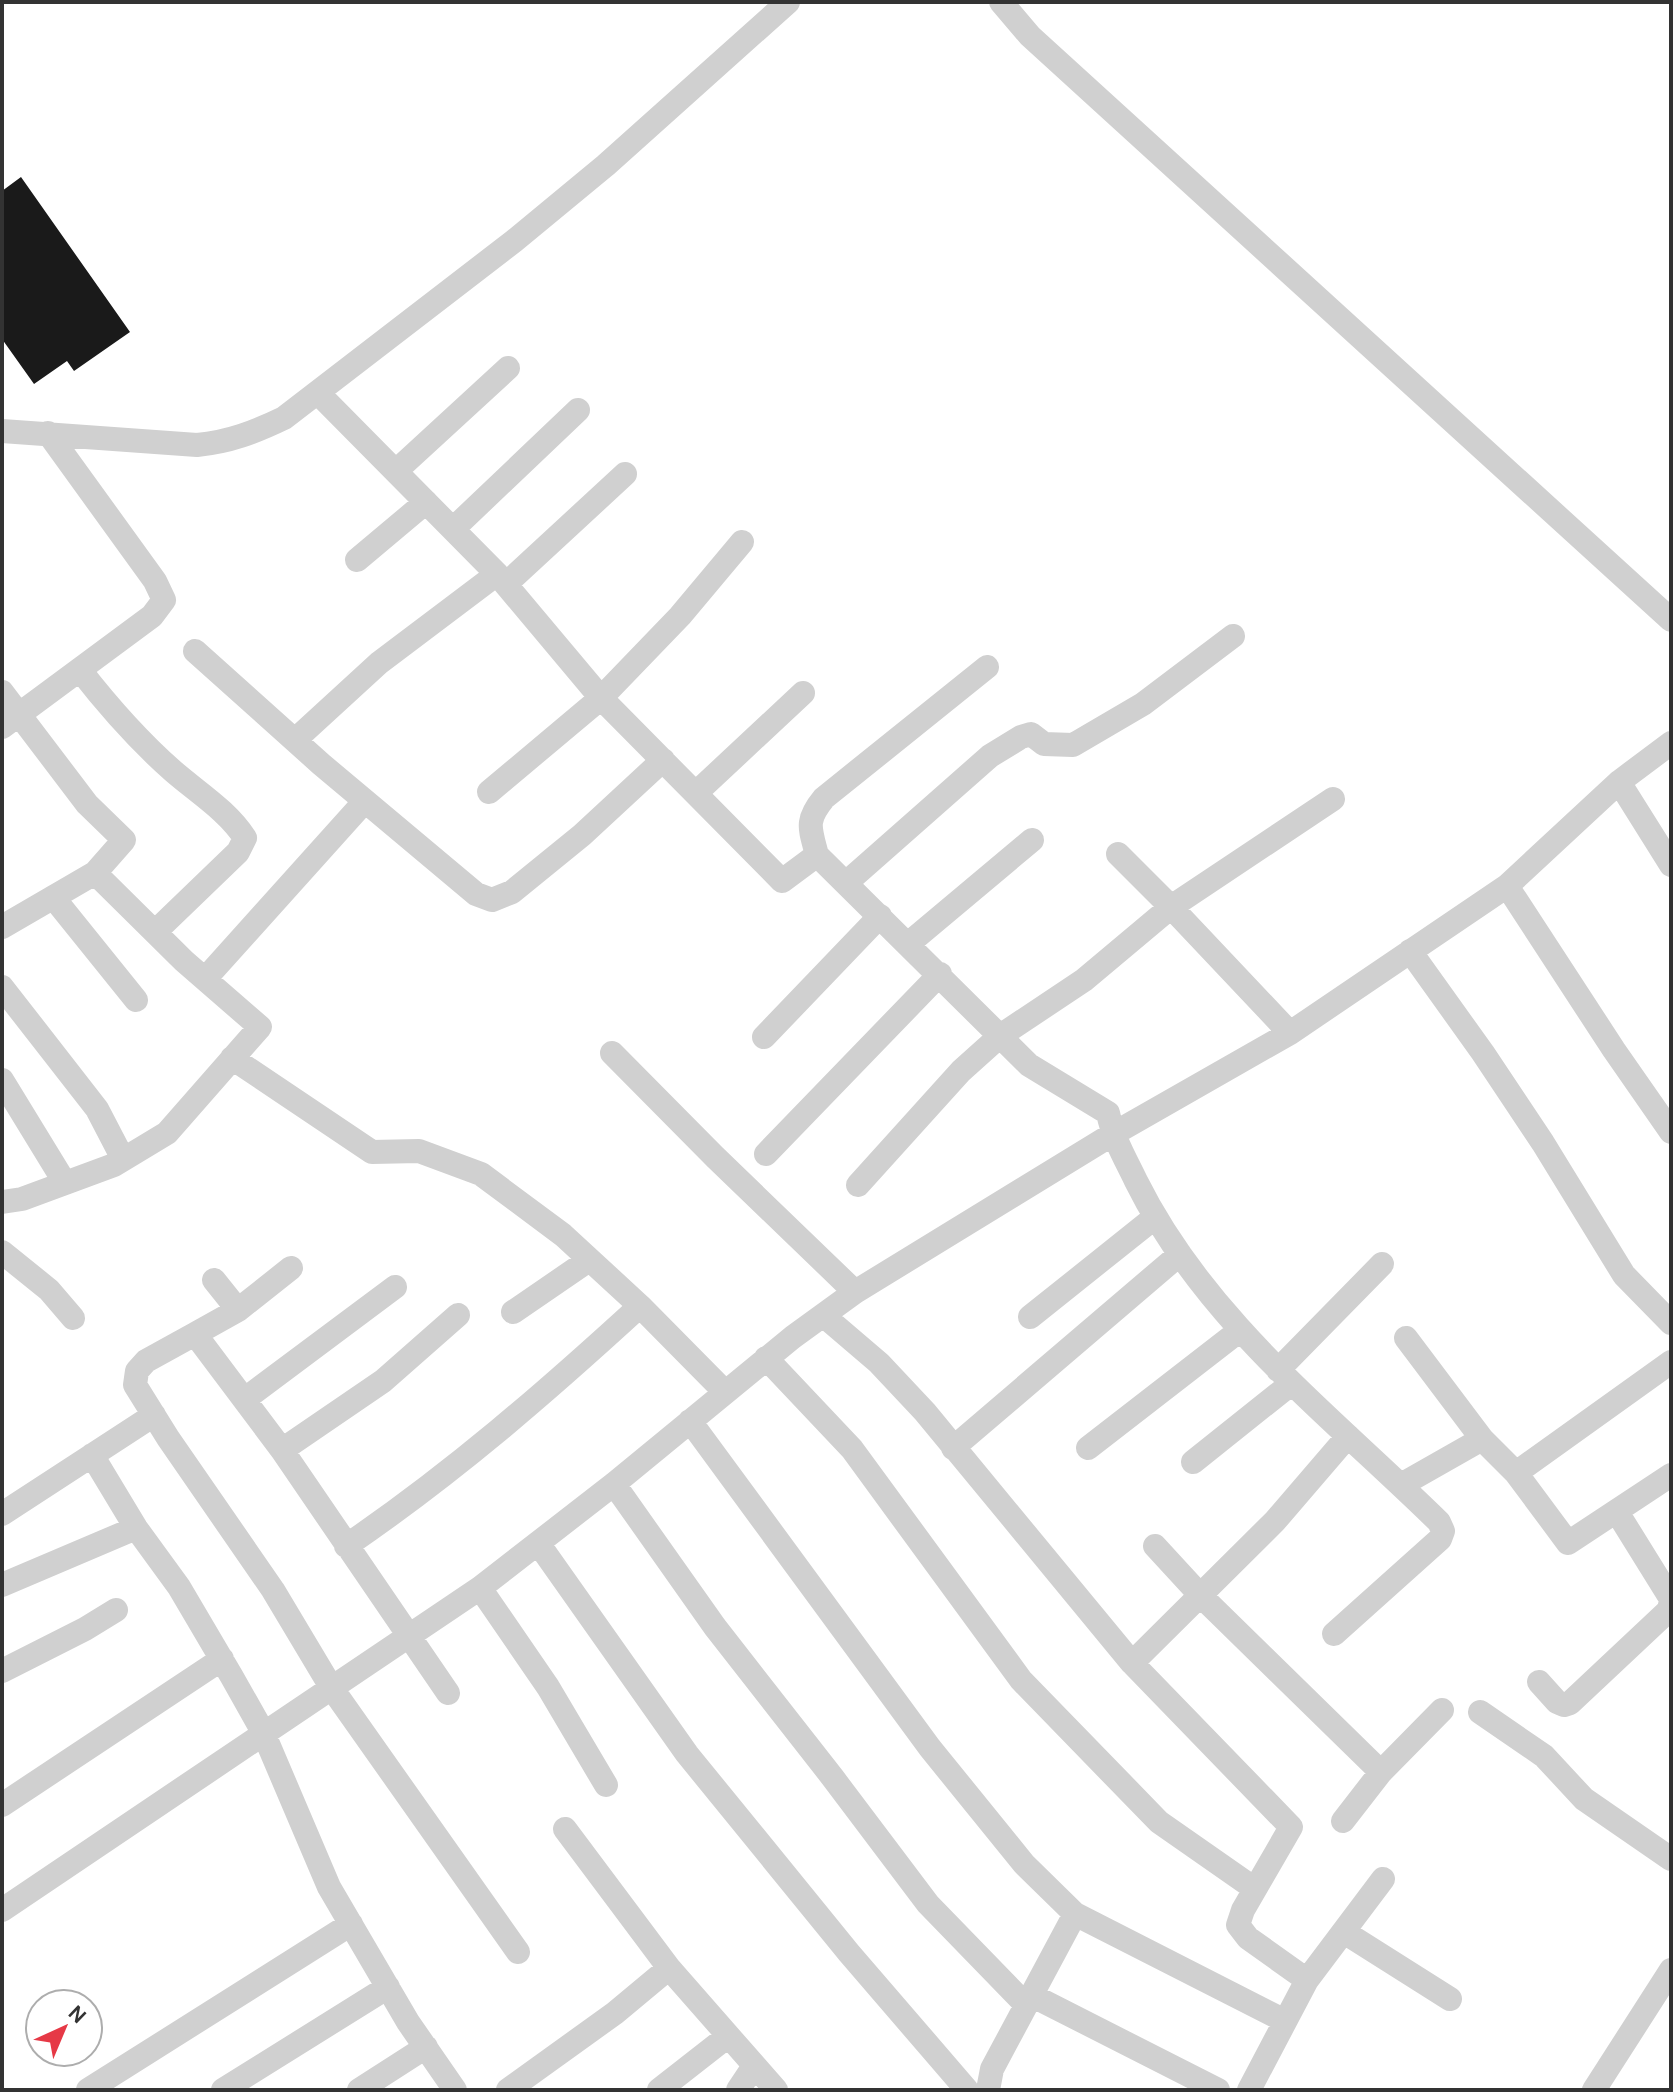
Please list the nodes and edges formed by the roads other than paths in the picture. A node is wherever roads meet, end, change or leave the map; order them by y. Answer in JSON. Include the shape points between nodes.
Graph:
{"nodes":[{"id":1,"x":788,"y":2,"type":"edge"},
{"id":2,"x":1001,"y":2,"type":"edge"},
{"id":3,"x":508,"y":368,"type":"dead end"},
{"id":4,"x":318,"y":393,"type":"junction"},
{"id":5,"x":578,"y":410,"type":"dead end"},
{"id":6,"x":2,"y":431,"type":"edge"},
{"id":7,"x":48,"y":433,"type":"junction"},
{"id":8,"x":396,"y":471,"type":"junction"},
{"id":9,"x":625,"y":474,"type":"dead end"},
{"id":10,"x":426,"y":502,"type":"junction"},
{"id":11,"x":453,"y":529,"type":"junction"},
{"id":12,"x":742,"y":542,"type":"dead end"},
{"id":13,"x":357,"y":560,"type":"dead end"},
{"id":14,"x":502,"y":579,"type":"junction"},
{"id":15,"x":1671,"y":620,"type":"edge"},
{"id":16,"x":1233,"y":636,"type":"dead end"},
{"id":17,"x":195,"y":651,"type":"dead end"},
{"id":18,"x":987,"y":667,"type":"dead end"},
{"id":19,"x":80,"y":670,"type":"junction"},
{"id":20,"x":2,"y":692,"type":"edge"},
{"id":21,"x":803,"y":693,"type":"dead end"},
{"id":22,"x":601,"y":698,"type":"junction"},
{"id":23,"x":11,"y":721,"type":"edge"},
{"id":24,"x":295,"y":740,"type":"junction"},
{"id":25,"x":1671,"y":743,"type":"edge"},
{"id":26,"x":663,"y":760,"type":"junction"},
{"id":27,"x":1619,"y":782,"type":"junction"},
{"id":28,"x":489,"y":792,"type":"dead end"},
{"id":29,"x":696,"y":793,"type":"junction"},
{"id":30,"x":1333,"y":799,"type":"dead end"},
{"id":31,"x":365,"y":801,"type":"junction"},
{"id":32,"x":1032,"y":840,"type":"dead end"},
{"id":33,"x":1118,"y":854,"type":"dead end"},
{"id":34,"x":817,"y":855,"type":"junction"},
{"id":35,"x":1671,"y":865,"type":"edge"},
{"id":36,"x":95,"y":873,"type":"junction"},
{"id":37,"x":846,"y":883,"type":"junction"},
{"id":38,"x":1507,"y":886,"type":"junction"},
{"id":39,"x":53,"y":897,"type":"junction"},
{"id":40,"x":1171,"y":907,"type":"junction"},
{"id":41,"x":880,"y":916,"type":"junction"},
{"id":42,"x":2,"y":927,"type":"edge"},
{"id":43,"x":155,"y":932,"type":"junction"},
{"id":44,"x":908,"y":944,"type":"junction"},
{"id":45,"x":1410,"y":951,"type":"junction"},
{"id":46,"x":940,"y":974,"type":"junction"},
{"id":47,"x":205,"y":979,"type":"junction"},
{"id":48,"x":2,"y":987,"type":"edge"},
{"id":49,"x":136,"y":1000,"type":"dead end"},
{"id":50,"x":1290,"y":1033,"type":"junction"},
{"id":51,"x":1000,"y":1036,"type":"junction"},
{"id":52,"x":764,"y":1037,"type":"dead end"},
{"id":53,"x":612,"y":1053,"type":"dead end"},
{"id":54,"x":232,"y":1058,"type":"junction"},
{"id":55,"x":2,"y":1080,"type":"edge"},
{"id":56,"x":1671,"y":1132,"type":"edge"},
{"id":57,"x":1113,"y":1134,"type":"junction"},
{"id":58,"x":766,"y":1154,"type":"dead end"},
{"id":59,"x":123,"y":1159,"type":"junction"},
{"id":60,"x":65,"y":1183,"type":"junction"},
{"id":61,"x":858,"y":1185,"type":"dead end"},
{"id":62,"x":2,"y":1202,"type":"edge"},
{"id":63,"x":1154,"y":1218,"type":"junction"},
{"id":64,"x":2,"y":1252,"type":"edge"},
{"id":65,"x":1180,"y":1254,"type":"junction"},
{"id":66,"x":589,"y":1260,"type":"junction"},
{"id":67,"x":1382,"y":1264,"type":"dead end"},
{"id":68,"x":291,"y":1268,"type":"dead end"},
{"id":69,"x":214,"y":1280,"type":"dead end"},
{"id":70,"x":395,"y":1287,"type":"dead end"},
{"id":71,"x":855,"y":1292,"type":"junction"},
{"id":72,"x":640,"y":1306,"type":"junction"},
{"id":73,"x":238,"y":1310,"type":"junction"},
{"id":74,"x":513,"y":1312,"type":"dead end"},
{"id":75,"x":458,"y":1315,"type":"dead end"},
{"id":76,"x":824,"y":1316,"type":"junction"},
{"id":77,"x":1030,"y":1317,"type":"dead end"},
{"id":78,"x":73,"y":1318,"type":"dead end"},
{"id":79,"x":1671,"y":1323,"type":"edge"},
{"id":80,"x":1239,"y":1331,"type":"junction"},
{"id":81,"x":195,"y":1334,"type":"junction"},
{"id":82,"x":1406,"y":1338,"type":"dead end"},
{"id":83,"x":766,"y":1358,"type":"junction"},
{"id":84,"x":1671,"y":1362,"type":"edge"},
{"id":85,"x":1285,"y":1376,"type":"junction"},
{"id":86,"x":724,"y":1391,"type":"junction"},
{"id":87,"x":245,"y":1399,"type":"junction"},
{"id":88,"x":154,"y":1415,"type":"junction"},
{"id":89,"x":690,"y":1421,"type":"junction"},
{"id":90,"x":1348,"y":1436,"type":"junction"},
{"id":91,"x":1482,"y":1439,"type":"junction"},
{"id":92,"x":953,"y":1448,"type":"junction"},
{"id":93,"x":1088,"y":1448,"type":"dead end"},
{"id":94,"x":282,"y":1450,"type":"junction"},
{"id":95,"x":92,"y":1455,"type":"junction"},
{"id":96,"x":1193,"y":1462,"type":"dead end"},
{"id":97,"x":1516,"y":1473,"type":"junction"},
{"id":98,"x":1671,"y":1475,"type":"edge"},
{"id":99,"x":614,"y":1484,"type":"junction"},
{"id":100,"x":1401,"y":1485,"type":"junction"},
{"id":101,"x":1617,"y":1512,"type":"junction"},
{"id":102,"x":2,"y":1514,"type":"edge"},
{"id":103,"x":136,"y":1528,"type":"junction"},
{"id":104,"x":538,"y":1543,"type":"junction"},
{"id":105,"x":346,"y":1546,"type":"junction"},
{"id":106,"x":1155,"y":1546,"type":"dead end"},
{"id":107,"x":2,"y":1585,"type":"edge"},
{"id":108,"x":480,"y":1588,"type":"junction"},
{"id":109,"x":1201,"y":1596,"type":"junction"},
{"id":110,"x":1671,"y":1600,"type":"edge"},
{"id":111,"x":116,"y":1610,"type":"dead end"},
{"id":112,"x":1334,"y":1634,"type":"dead end"},
{"id":113,"x":408,"y":1636,"type":"junction"},
{"id":114,"x":222,"y":1659,"type":"junction"},
{"id":115,"x":1132,"y":1663,"type":"junction"},
{"id":116,"x":2,"y":1671,"type":"edge"},
{"id":117,"x":1539,"y":1682,"type":"dead end"},
{"id":118,"x":331,"y":1687,"type":"junction"},
{"id":119,"x":448,"y":1693,"type":"dead end"},
{"id":120,"x":1442,"y":1710,"type":"dead end"},
{"id":121,"x":1480,"y":1712,"type":"dead end"},
{"id":122,"x":263,"y":1732,"type":"junction"},
{"id":123,"x":1381,"y":1772,"type":"junction"},
{"id":124,"x":606,"y":1785,"type":"dead end"},
{"id":125,"x":2,"y":1805,"type":"edge"},
{"id":126,"x":1343,"y":1821,"type":"dead end"},
{"id":127,"x":565,"y":1829,"type":"dead end"},
{"id":128,"x":1671,"y":1859,"type":"edge"},
{"id":129,"x":1383,"y":1879,"type":"dead end"},
{"id":130,"x":1255,"y":1889,"type":"junction"},
{"id":131,"x":2,"y":1910,"type":"edge"},
{"id":132,"x":1075,"y":1914,"type":"junction"},
{"id":133,"x":351,"y":1924,"type":"junction"},
{"id":134,"x":1344,"y":1932,"type":"junction"},
{"id":135,"x":518,"y":1952,"type":"dead end"},
{"id":136,"x":669,"y":1968,"type":"junction"},
{"id":137,"x":1671,"y":1970,"type":"edge"},
{"id":138,"x":1307,"y":1980,"type":"junction"},
{"id":139,"x":388,"y":1987,"type":"junction"},
{"id":140,"x":1450,"y":1999,"type":"dead end"},
{"id":141,"x":1028,"y":2000,"type":"junction"},
{"id":142,"x":1285,"y":2021,"type":"junction"},
{"id":143,"x":728,"y":2036,"type":"junction"},
{"id":144,"x":426,"y":2047,"type":"junction"},
{"id":145,"x":754,"y":2066,"type":"junction"},
{"id":146,"x":88,"y":2090,"type":"edge"},
{"id":147,"x":223,"y":2090,"type":"edge"},
{"id":148,"x":359,"y":2090,"type":"edge"},
{"id":149,"x":455,"y":2090,"type":"edge"},
{"id":150,"x":508,"y":2090,"type":"edge"},
{"id":151,"x":659,"y":2090,"type":"edge"},
{"id":152,"x":738,"y":2090,"type":"edge"},
{"id":153,"x":776,"y":2090,"type":"edge"},
{"id":154,"x":967,"y":2090,"type":"edge"},
{"id":155,"x":988,"y":2090,"type":"edge"},
{"id":156,"x":1218,"y":2090,"type":"edge"},
{"id":157,"x":1249,"y":2090,"type":"edge"},
{"id":158,"x":1594,"y":2090,"type":"edge"}],
"edges":[{"from":1,"to":4,"type":"street","via":[[606,165]]},
{"from":2,"to":15,"type":"street","via":[[1030,36]]},
{"from":3,"to":8,"type":"street"},
{"from":4,"to":7,"type":"street","via":[[284,418],[225,442],[197,445]]},
{"from":4,"to":8,"type":"street"},
{"from":5,"to":11,"type":"street"},
{"from":6,"to":7,"type":"street"},
{"from":7,"to":19,"type":"street","via":[[164,600],[152,616]]},
{"from":8,"to":10,"type":"street"},
{"from":9,"to":14,"type":"street"},
{"from":10,"to":11,"type":"street"},
{"from":10,"to":13,"type":"street"},
{"from":11,"to":14,"type":"street"},
{"from":12,"to":22,"type":"street"},
{"from":14,"to":22,"type":"street"},
{"from":14,"to":24,"type":"street","via":[[379,663]]},
{"from":16,"to":37,"type":"street","via":[[1143,704],[1073,745],[1044,744],[1031,734],[990,756]]},
{"from":17,"to":24,"type":"street"},
{"from":18,"to":34,"type":"street","via":[[824,798],[809,823]]},
{"from":19,"to":23,"type":"street"},
{"from":19,"to":43,"type":"street","via":[[170,769],[236,824],[245,838],[238,852]]},
{"from":20,"to":23,"type":"street"},
{"from":21,"to":29,"type":"street"},
{"from":22,"to":26,"type":"street"},
{"from":22,"to":28,"type":"street"},
{"from":23,"to":36,"type":"street","via":[[124,840]]},
{"from":24,"to":31,"type":"street"},
{"from":25,"to":27,"type":"street"},
{"from":26,"to":29,"type":"street"},
{"from":26,"to":31,"type":"street","via":[[582,835],[512,892],[492,900],[476,894]]},
{"from":27,"to":35,"type":"street"},
{"from":27,"to":38,"type":"street"},
{"from":29,"to":34,"type":"street","via":[[782,881]]},
{"from":30,"to":40,"type":"street"},
{"from":31,"to":47,"type":"street"},
{"from":32,"to":44,"type":"street"},
{"from":33,"to":40,"type":"street"},
{"from":34,"to":37,"type":"street"},
{"from":36,"to":39,"type":"street"},
{"from":36,"to":43,"type":"street"},
{"from":37,"to":41,"type":"street"},
{"from":38,"to":45,"type":"street"},
{"from":38,"to":56,"type":"street"},
{"from":39,"to":42,"type":"street"},
{"from":39,"to":49,"type":"street"},
{"from":40,"to":50,"type":"street"},
{"from":40,"to":51,"type":"street","via":[[1084,980]]},
{"from":41,"to":44,"type":"street"},
{"from":41,"to":52,"type":"street"},
{"from":43,"to":47,"type":"street"},
{"from":44,"to":46,"type":"street"},
{"from":45,"to":50,"type":"street"},
{"from":45,"to":79,"type":"street","via":[[1543,1143],[1624,1275]]},
{"from":46,"to":51,"type":"street"},
{"from":46,"to":58,"type":"street"},
{"from":47,"to":54,"type":"street","via":[[260,1027]]},
{"from":48,"to":59,"type":"street","via":[[97,1109]]},
{"from":50,"to":57,"type":"street"},
{"from":51,"to":57,"type":"street","via":[[1029,1065],[1108,1113]]},
{"from":51,"to":61,"type":"street","via":[[961,1071]]},
{"from":53,"to":71,"type":"street"},
{"from":54,"to":59,"type":"street","via":[[167,1133]]},
{"from":54,"to":66,"type":"street","via":[[372,1152],[419,1151],[481,1174]]},
{"from":55,"to":60,"type":"street"},
{"from":57,"to":63,"type":"street"},
{"from":57,"to":71,"type":"street"},
{"from":59,"to":60,"type":"street"},
{"from":60,"to":62,"type":"street"},
{"from":63,"to":65,"type":"street"},
{"from":63,"to":77,"type":"street"},
{"from":64,"to":78,"type":"street","via":[[49,1290]]},
{"from":65,"to":80,"type":"street"},
{"from":65,"to":92,"type":"street"},
{"from":66,"to":72,"type":"street"},
{"from":66,"to":74,"type":"street"},
{"from":67,"to":85,"type":"street"},
{"from":68,"to":73,"type":"street"},
{"from":69,"to":73,"type":"street"},
{"from":70,"to":87,"type":"street"},
{"from":71,"to":76,"type":"street"},
{"from":72,"to":86,"type":"street"},
{"from":72,"to":105,"type":"street","via":[[511,1422]]},
{"from":73,"to":81,"type":"street"},
{"from":75,"to":94,"type":"street","via":[[383,1381]]},
{"from":76,"to":83,"type":"street"},
{"from":76,"to":92,"type":"street","via":[[879,1363]]},
{"from":80,"to":85,"type":"street"},
{"from":80,"to":93,"type":"street"},
{"from":81,"to":87,"type":"street"},
{"from":81,"to":88,"type":"street","via":[[137,1371],[135,1385]]},
{"from":82,"to":91,"type":"street"},
{"from":83,"to":86,"type":"street"},
{"from":83,"to":130,"type":"street","via":[[852,1449],[1021,1680],[1159,1822]]},
{"from":84,"to":97,"type":"street"},
{"from":85,"to":90,"type":"street"},
{"from":85,"to":96,"type":"street"},
{"from":86,"to":89,"type":"street"},
{"from":87,"to":94,"type":"street"},
{"from":88,"to":95,"type":"street"},
{"from":88,"to":118,"type":"street","via":[[273,1590]]},
{"from":89,"to":99,"type":"street"},
{"from":89,"to":132,"type":"street","via":[[930,1748],[1024,1864]]},
{"from":90,"to":100,"type":"street"},
{"from":90,"to":109,"type":"street"},
{"from":91,"to":97,"type":"street"},
{"from":91,"to":100,"type":"street"},
{"from":92,"to":115,"type":"street"},
{"from":94,"to":105,"type":"street"},
{"from":95,"to":102,"type":"street"},
{"from":95,"to":103,"type":"street"},
{"from":97,"to":101,"type":"street","via":[[1568,1543]]},
{"from":98,"to":101,"type":"street"},
{"from":99,"to":104,"type":"street"},
{"from":99,"to":141,"type":"street","via":[[715,1627],[928,1904]]},
{"from":100,"to":112,"type":"street","via":[[1439,1522],[1440,1539]]},
{"from":101,"to":110,"type":"street"},
{"from":103,"to":107,"type":"street"},
{"from":103,"to":114,"type":"street"},
{"from":104,"to":108,"type":"street"},
{"from":104,"to":154,"type":"street","via":[[687,1754]]},
{"from":105,"to":113,"type":"street"},
{"from":106,"to":109,"type":"street"},
{"from":108,"to":113,"type":"street"},
{"from":108,"to":124,"type":"street"},
{"from":109,"to":115,"type":"street"},
{"from":109,"to":123,"type":"street"},
{"from":110,"to":117,"type":"street","via":[[1669,1610],[1570,1703],[1557,1702]]},
{"from":111,"to":116,"type":"street"},
{"from":113,"to":118,"type":"street"},
{"from":113,"to":119,"type":"street"},
{"from":114,"to":122,"type":"street"},
{"from":114,"to":125,"type":"street"},
{"from":115,"to":130,"type":"street","via":[[1291,1827]]},
{"from":118,"to":122,"type":"street"},
{"from":118,"to":135,"type":"street"},
{"from":120,"to":123,"type":"street"},
{"from":121,"to":128,"type":"street","via":[[1544,1756],[1584,1799]]},
{"from":122,"to":131,"type":"street"},
{"from":122,"to":133,"type":"street","via":[[329,1887]]},
{"from":123,"to":126,"type":"street"},
{"from":127,"to":136,"type":"street"},
{"from":129,"to":134,"type":"street"},
{"from":130,"to":138,"type":"street","via":[[1238,1925]]},
{"from":132,"to":141,"type":"street"},
{"from":132,"to":142,"type":"street"},
{"from":133,"to":139,"type":"street"},
{"from":133,"to":146,"type":"street"},
{"from":134,"to":138,"type":"street"},
{"from":134,"to":140,"type":"street"},
{"from":136,"to":143,"type":"street"},
{"from":136,"to":150,"type":"street"},
{"from":137,"to":158,"type":"street"},
{"from":138,"to":142,"type":"street"},
{"from":139,"to":144,"type":"street"},
{"from":139,"to":147,"type":"street"},
{"from":141,"to":155,"type":"street","via":[[992,2069]]},
{"from":141,"to":156,"type":"street"},
{"from":142,"to":157,"type":"street"},
{"from":143,"to":145,"type":"street"},
{"from":143,"to":151,"type":"street"},
{"from":144,"to":148,"type":"street"},
{"from":144,"to":149,"type":"street"},
{"from":145,"to":152,"type":"street"},
{"from":145,"to":153,"type":"street"}]}
